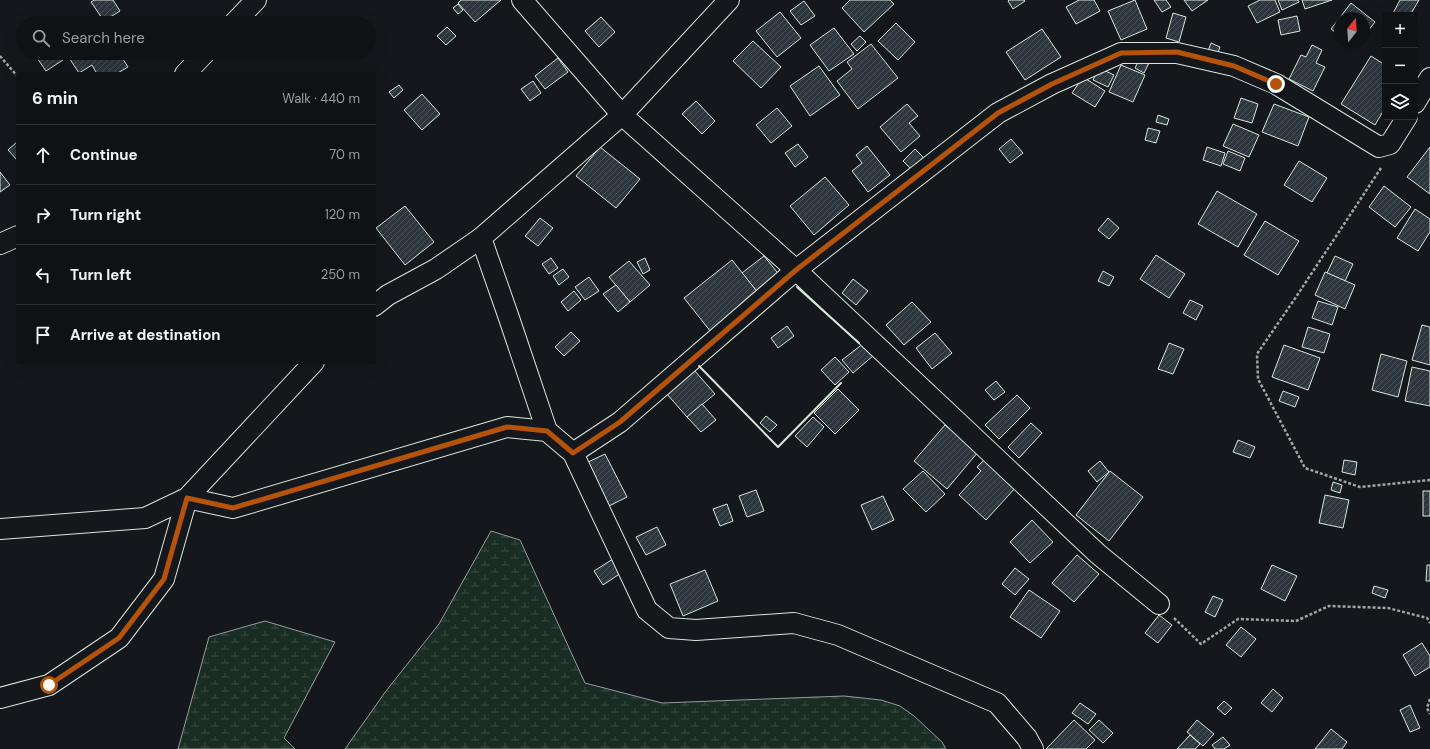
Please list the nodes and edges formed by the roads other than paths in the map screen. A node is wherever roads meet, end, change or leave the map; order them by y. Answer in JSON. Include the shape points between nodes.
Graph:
{"nodes":[{"id":1,"x":256,"y":0,"type":"edge"},
{"id":2,"x":522,"y":0,"type":"edge"},
{"id":3,"x":729,"y":0,"type":"edge"},
{"id":4,"x":241,"y":16,"type":"edge"},
{"id":5,"x":198,"y":60,"type":"edge"},
{"id":6,"x":187,"y":72,"type":"edge"},
{"id":7,"x":1430,"y":78,"type":"edge"},
{"id":8,"x":1418,"y":98,"type":"edge"},
{"id":9,"x":622,"y":115,"type":"junction"},
{"id":10,"x":1405,"y":120,"type":"edge"},
{"id":11,"x":16,"y":237,"type":"edge"},
{"id":12,"x":481,"y":238,"type":"junction"},
{"id":13,"x":0,"y":244,"type":"edge"},
{"id":14,"x":796,"y":270,"type":"junction"},
{"id":15,"x":376,"y":304,"type":"edge"},
{"id":16,"x":312,"y":364,"type":"edge"},
{"id":17,"x":547,"y":431,"type":"junction"},
{"id":18,"x":573,"y":453,"type":"junction"},
{"id":19,"x":187,"y":498,"type":"junction"},
{"id":20,"x":0,"y":529,"type":"edge"},
{"id":21,"x":1159,"y":604,"type":"road end"},
{"id":22,"x":0,"y":698,"type":"edge"},
{"id":23,"x":1033,"y":749,"type":"edge"}],
"edges":[{"from":1,"to":4,"type":"street"},
{"from":2,"to":9,"type":"street"},
{"from":3,"to":9,"type":"street"},
{"from":5,"to":6,"type":"street"},
{"from":7,"to":8,"type":"street"},
{"from":9,"to":12,"type":"street"},
{"from":9,"to":14,"type":"street"},
{"from":10,"to":14,"type":"street","via":[[1390,144],[1379,147],[1276,84],[1234,66],[1177,52],[1121,53],[1052,84],[998,113]]},
{"from":11,"to":13,"type":"street"},
{"from":12,"to":15,"type":"street","via":[[436,269],[388,295]]},
{"from":12,"to":17,"type":"street"},
{"from":14,"to":18,"type":"street","via":[[620,422]]},
{"from":14,"to":21,"type":"street","via":[[1098,554]]},
{"from":16,"to":19,"type":"street"},
{"from":17,"to":18,"type":"street"},
{"from":17,"to":19,"type":"street","via":[[507,427],[233,508]]},
{"from":18,"to":23,"type":"street","via":[[647,610],[669,628],[696,630],[794,623],[838,636],[997,703],[1027,738]]},
{"from":19,"to":20,"type":"street","via":[[145,518]]},
{"from":19,"to":22,"type":"street","via":[[164,579],[119,638],[49,685]]}]}
